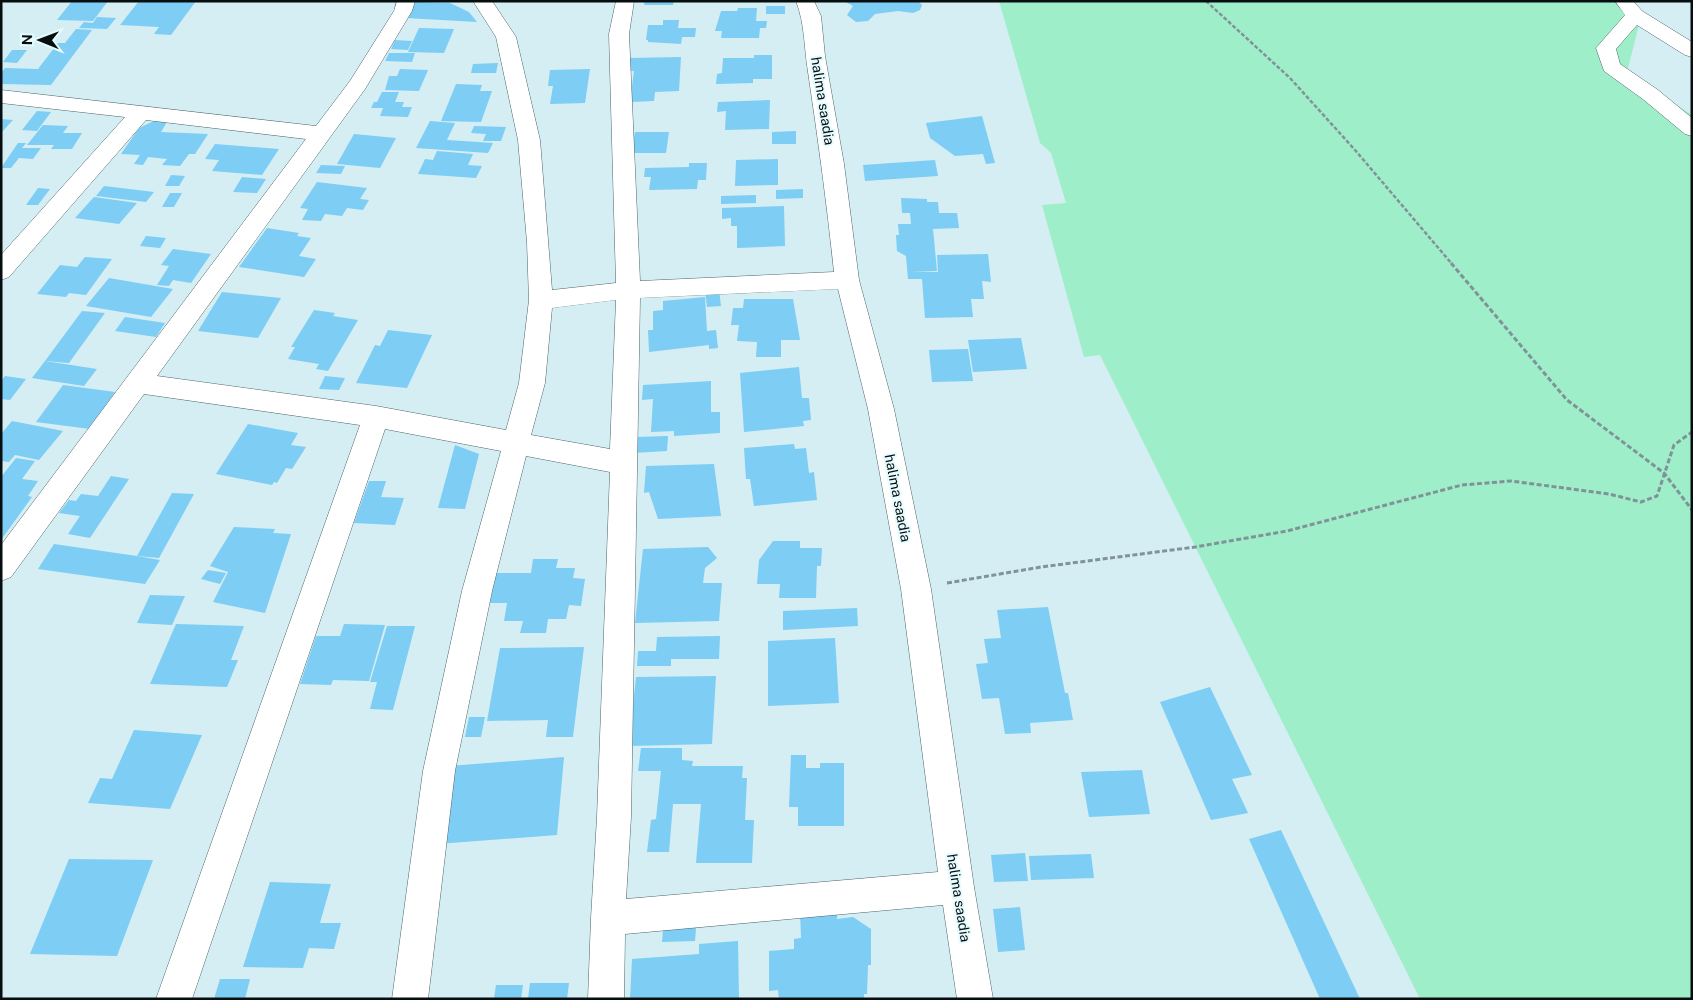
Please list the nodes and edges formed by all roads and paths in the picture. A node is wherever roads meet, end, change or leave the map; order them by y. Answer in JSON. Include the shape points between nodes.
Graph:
{"nodes":[{"id":1,"x":406,"y":1,"type":"edge"},
{"id":2,"x":482,"y":1,"type":"edge"},
{"id":3,"x":625,"y":1,"type":"edge"},
{"id":4,"x":805,"y":1,"type":"edge"},
{"id":5,"x":1206,"y":1,"type":"edge"},
{"id":6,"x":1629,"y":8,"type":"edge"},
{"id":7,"x":1692,"y":51,"type":"edge"},
{"id":8,"x":1,"y":96,"type":"edge"},
{"id":9,"x":141,"y":113,"type":"junction"},
{"id":10,"x":1692,"y":129,"type":"edge"},
{"id":11,"x":321,"y":134,"type":"junction"},
{"id":12,"x":1,"y":271,"type":"edge"},
{"id":13,"x":847,"y":280,"type":"junction"},
{"id":14,"x":628,"y":290,"type":"junction"},
{"id":15,"x":541,"y":300,"type":"junction"},
{"id":16,"x":138,"y":383,"type":"junction"},
{"id":17,"x":376,"y":417,"type":"junction"},
{"id":18,"x":1692,"y":432,"type":"edge"},
{"id":19,"x":517,"y":443,"type":"junction"},
{"id":20,"x":623,"y":463,"type":"junction"},
{"id":21,"x":1664,"y":473,"type":"junction"},
{"id":22,"x":1692,"y":510,"type":"edge"},
{"id":23,"x":1,"y":568,"type":"edge"},
{"id":24,"x":916,"y":589,"type":"junction"},
{"id":25,"x":957,"y":887,"type":"junction"},
{"id":26,"x":608,"y":918,"type":"junction"},
{"id":27,"x":174,"y":999,"type":"edge"},
{"id":28,"x":410,"y":999,"type":"edge"},
{"id":29,"x":606,"y":999,"type":"edge"},
{"id":30,"x":975,"y":999,"type":"edge"}],
"edges":[{"from":1,"to":11,"type":"street","via":[[358,84]]},
{"from":2,"to":15,"type":"street","via":[[506,37],[530,140]]},
{"from":3,"to":14,"type":"street","via":[[619,34]]},
{"from":4,"to":13,"type":"street","name":"halima saadia","via":[[811,16]]},
{"from":5,"to":21,"type":"path","via":[[1290,78],[1567,400]]},
{"from":6,"to":7,"type":"street"},
{"from":6,"to":10,"type":"street","via":[[1606,48],[1612,67]]},
{"from":8,"to":9,"type":"street"},
{"from":9,"to":11,"type":"street"},
{"from":9,"to":12,"type":"street"},
{"from":11,"to":16,"type":"street"},
{"from":13,"to":14,"type":"street"},
{"from":13,"to":24,"type":"street","name":"halima saadia","via":[[881,409]]},
{"from":14,"to":15,"type":"street"},
{"from":14,"to":20,"type":"street"},
{"from":15,"to":19,"type":"street","via":[[532,383]]},
{"from":16,"to":17,"type":"street"},
{"from":16,"to":23,"type":"street"},
{"from":17,"to":19,"type":"street"},
{"from":17,"to":27,"type":"street"},
{"from":18,"to":21,"type":"path","via":[[1674,445]]},
{"from":19,"to":20,"type":"street"},
{"from":19,"to":28,"type":"street","via":[[477,592],[439,771]]},
{"from":20,"to":26,"type":"street","via":[[614,817]]},
{"from":21,"to":22,"type":"path"},
{"from":21,"to":24,"type":"path","via":[[1657,496],[1641,502],[1609,494],[1511,481],[1462,485],[1287,530],[1195,547],[1041,566]]},
{"from":24,"to":25,"type":"street","name":"halima saadia"},
{"from":25,"to":26,"type":"street"},
{"from":25,"to":30,"type":"street","name":"halima saadia"},
{"from":26,"to":29,"type":"street"}]}
